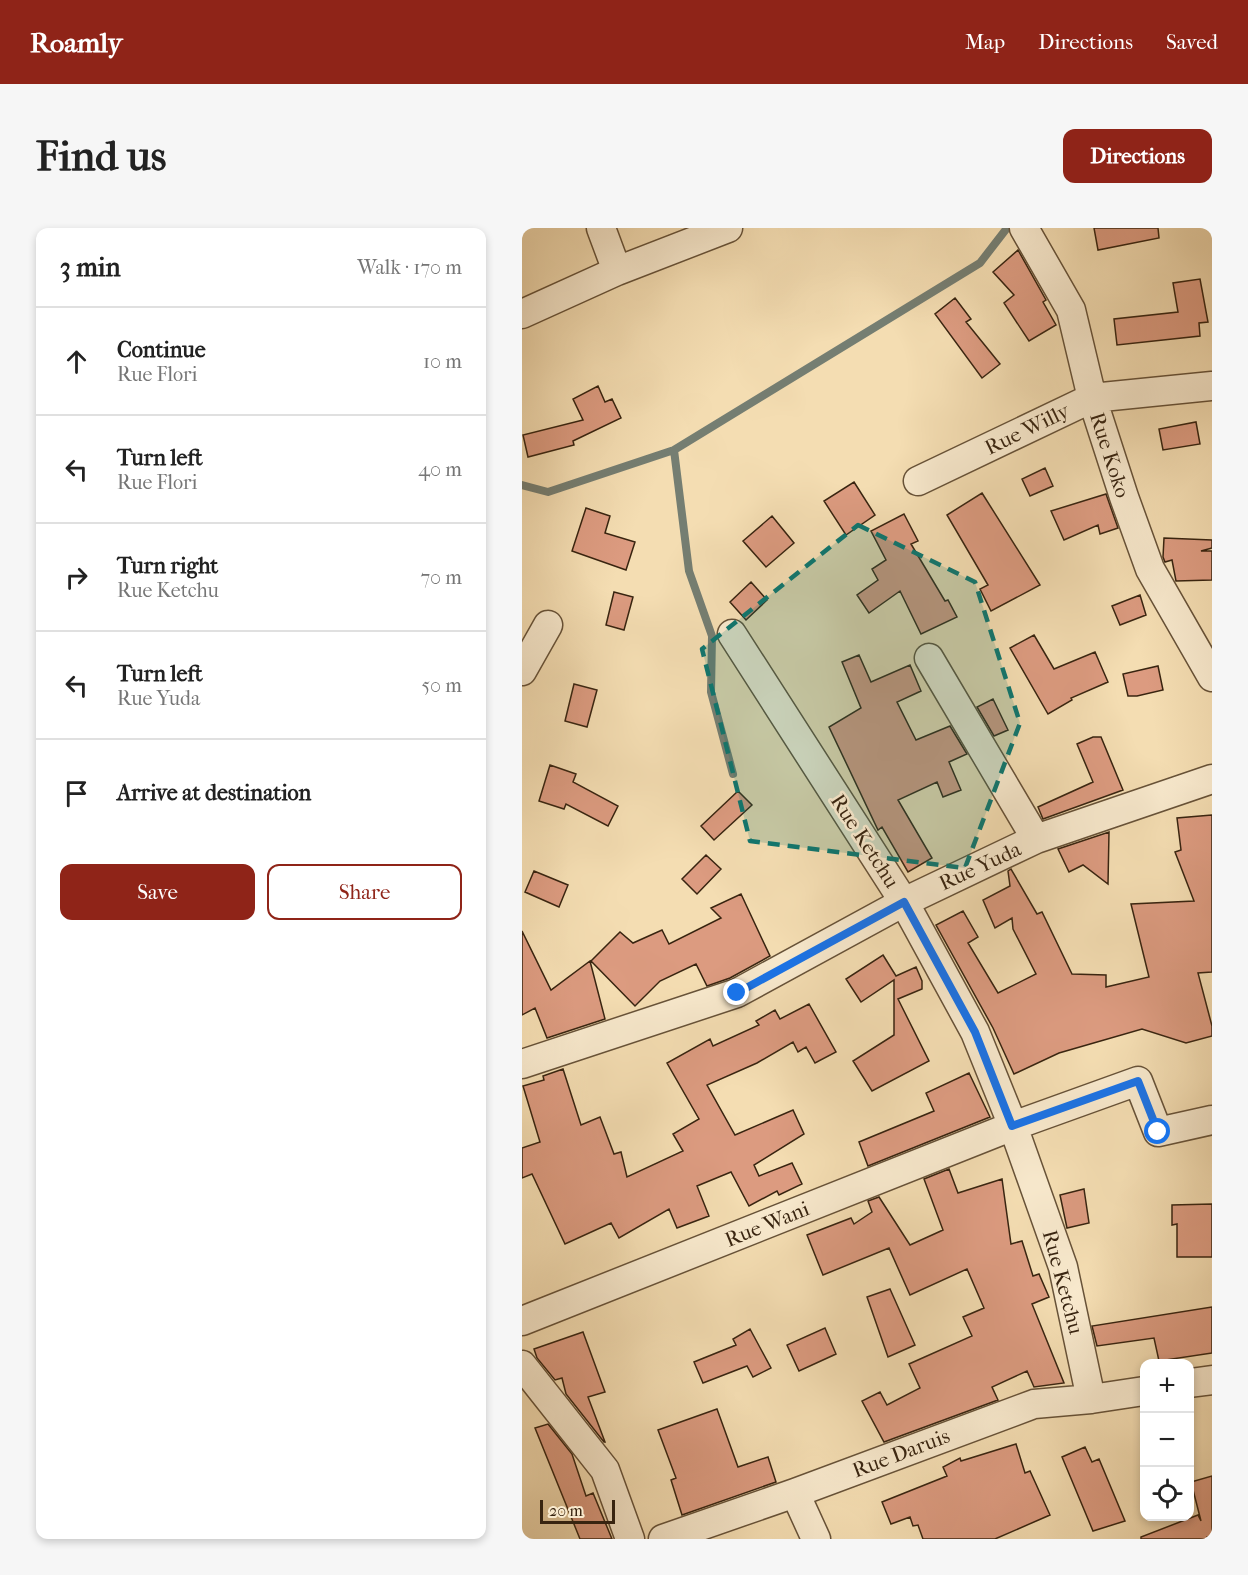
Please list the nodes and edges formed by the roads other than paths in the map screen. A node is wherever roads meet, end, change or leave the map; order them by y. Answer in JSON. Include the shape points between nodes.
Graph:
{"nodes":[{"id":1,"x":601,"y":228,"type":"edge"},
{"id":2,"x":729,"y":228,"type":"edge"},
{"id":3,"x":1024,"y":228,"type":"edge"},
{"id":4,"x":617,"y":271,"type":"junction"},
{"id":5,"x":522,"y":314,"type":"edge"},
{"id":6,"x":1212,"y":386,"type":"edge"},
{"id":7,"x":1092,"y":398,"type":"junction"},
{"id":8,"x":918,"y":481,"type":"dead end"},
{"id":9,"x":548,"y":625,"type":"dead end"},
{"id":10,"x":732,"y":634,"type":"dead end"},
{"id":11,"x":929,"y":658,"type":"dead end"},
{"id":12,"x":522,"y":671,"type":"edge"},
{"id":13,"x":1212,"y":677,"type":"edge"},
{"id":14,"x":1212,"y":779,"type":"edge"},
{"id":15,"x":1036,"y":839,"type":"junction"},
{"id":16,"x":904,"y":902,"type":"junction"},
{"id":17,"x":522,"y":1064,"type":"edge"},
{"id":18,"x":1212,"y":1119,"type":"edge"},
{"id":19,"x":1012,"y":1126,"type":"junction"},
{"id":20,"x":522,"y":1321,"type":"edge"},
{"id":21,"x":522,"y":1365,"type":"edge"},
{"id":22,"x":1212,"y":1380,"type":"edge"},
{"id":23,"x":1194,"y":1382,"type":"edge"},
{"id":24,"x":1140,"y":1392,"type":"edge"},
{"id":25,"x":1091,"y":1399,"type":"junction"},
{"id":26,"x":795,"y":1493,"type":"junction"},
{"id":27,"x":630,"y":1539,"type":"edge"},
{"id":28,"x":663,"y":1539,"type":"edge"},
{"id":29,"x":816,"y":1539,"type":"edge"}],
"edges":[{"from":1,"to":4,"type":"street"},
{"from":2,"to":4,"type":"street"},
{"from":3,"to":7,"type":"street","name":"Rue Koko","via":[[1071,310]]},
{"from":4,"to":5,"type":"street"},
{"from":6,"to":7,"type":"street","name":"Rue Willy"},
{"from":7,"to":8,"type":"street","name":"Rue Willy"},
{"from":7,"to":13,"type":"street","name":"Rue Koko","via":[[1150,568]]},
{"from":9,"to":12,"type":"street"},
{"from":10,"to":16,"type":"street","name":"Rue Ketchu"},
{"from":11,"to":15,"type":"street"},
{"from":14,"to":15,"type":"street","name":"Rue Yuda"},
{"from":15,"to":16,"type":"street","name":"Rue Yuda"},
{"from":16,"to":17,"type":"street","name":"Rue Yuda","via":[[737,993]]},
{"from":16,"to":19,"type":"street","name":"Rue Ketchu","via":[[975,1032]]},
{"from":18,"to":19,"type":"street","name":"Rue Wani","via":[[1158,1132],[1138,1081]]},
{"from":19,"to":20,"type":"street","name":"Rue Wani"},
{"from":19,"to":25,"type":"street","name":"Rue Ketchu","via":[[1063,1267]]},
{"from":21,"to":27,"type":"street","via":[[605,1470]]},
{"from":22,"to":23,"type":"street"},
{"from":24,"to":25,"type":"street","name":"Rue Daruis"},
{"from":25,"to":26,"type":"street","name":"Rue Daruis","via":[[1034,1404]]},
{"from":26,"to":28,"type":"street","name":"Rue Daruis"},
{"from":26,"to":29,"type":"street"}]}
